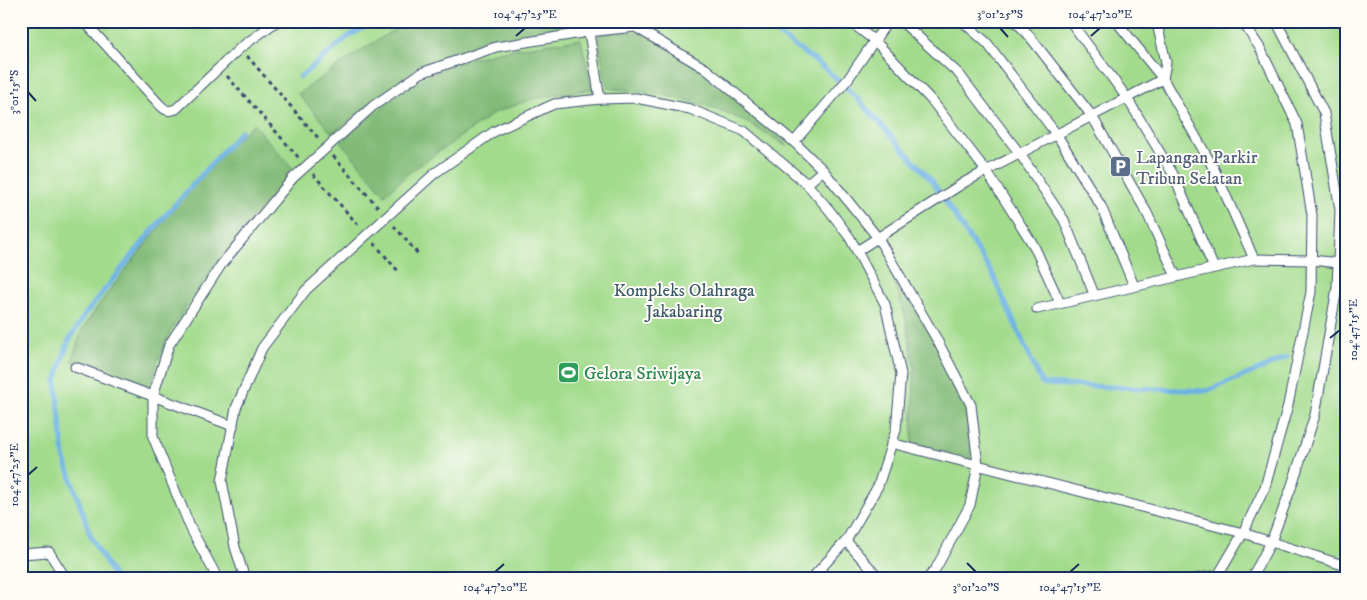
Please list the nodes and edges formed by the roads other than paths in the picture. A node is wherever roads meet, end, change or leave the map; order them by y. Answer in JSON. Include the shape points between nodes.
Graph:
{"nodes":[{"id":1,"x":84,"y":21,"type":"edge"},
{"id":2,"x":276,"y":21,"type":"edge"},
{"id":3,"x":587,"y":21,"type":"edge"},
{"id":4,"x":849,"y":21,"type":"edge"},
{"id":5,"x":888,"y":21,"type":"edge"},
{"id":6,"x":901,"y":21,"type":"edge"},
{"id":7,"x":962,"y":21,"type":"edge"},
{"id":8,"x":1015,"y":21,"type":"edge"},
{"id":9,"x":1070,"y":21,"type":"edge"},
{"id":10,"x":1116,"y":21,"type":"edge"},
{"id":11,"x":1155,"y":21,"type":"edge"},
{"id":12,"x":1242,"y":21,"type":"edge"},
{"id":13,"x":1276,"y":21,"type":"edge"},
{"id":14,"x":588,"y":32,"type":"junction"},
{"id":15,"x":874,"y":41,"type":"junction"},
{"id":16,"x":1163,"y":79,"type":"junction"},
{"id":17,"x":1127,"y":98,"type":"junction"},
{"id":18,"x":600,"y":99,"type":"junction"},
{"id":19,"x":1092,"y":116,"type":"junction"},
{"id":20,"x":1057,"y":135,"type":"junction"},
{"id":21,"x":794,"y":142,"type":"junction"},
{"id":22,"x":1020,"y":154,"type":"junction"},
{"id":23,"x":823,"y":170,"type":"junction"},
{"id":24,"x":987,"y":172,"type":"junction"},
{"id":25,"x":807,"y":184,"type":"junction"},
{"id":26,"x":878,"y":238,"type":"junction"},
{"id":27,"x":857,"y":251,"type":"junction"},
{"id":28,"x":1254,"y":259,"type":"junction"},
{"id":29,"x":1312,"y":260,"type":"junction"},
{"id":30,"x":1338,"y":263,"type":"junction"},
{"id":31,"x":1214,"y":268,"type":"junction"},
{"id":32,"x":1176,"y":276,"type":"junction"},
{"id":33,"x":1134,"y":286,"type":"junction"},
{"id":34,"x":1094,"y":294,"type":"junction"},
{"id":35,"x":1060,"y":303,"type":"junction"},
{"id":36,"x":1037,"y":309,"type":"dead end"},
{"id":37,"x":75,"y":367,"type":"dead end"},
{"id":38,"x":153,"y":396,"type":"junction"},
{"id":39,"x":233,"y":426,"type":"junction"},
{"id":40,"x":892,"y":443,"type":"junction"},
{"id":41,"x":978,"y":465,"type":"junction"},
{"id":42,"x":1243,"y":533,"type":"junction"},
{"id":43,"x":846,"y":540,"type":"junction"},
{"id":44,"x":1271,"y":542,"type":"junction"},
{"id":45,"x":21,"y":554,"type":"edge"},
{"id":46,"x":1346,"y":566,"type":"edge"},
{"id":47,"x":1218,"y":577,"type":"edge"},
{"id":48,"x":66,"y":579,"type":"edge"},
{"id":49,"x":218,"y":579,"type":"edge"},
{"id":50,"x":245,"y":579,"type":"edge"},
{"id":51,"x":811,"y":579,"type":"edge"},
{"id":52,"x":880,"y":579,"type":"edge"},
{"id":53,"x":927,"y":579,"type":"edge"},
{"id":54,"x":1194,"y":579,"type":"edge"},
{"id":55,"x":1251,"y":579,"type":"edge"}],
"edges":[{"from":1,"to":2,"type":"lane","via":[[164,109],[170,111],[176,109],[240,48]]},
{"from":3,"to":14,"type":"lane"},
{"from":4,"to":15,"type":"lane"},
{"from":5,"to":15,"type":"lane"},
{"from":6,"to":22,"type":"lane","via":[[959,74]]},
{"from":7,"to":20,"type":"lane","via":[[986,43]]},
{"from":8,"to":19,"type":"lane"},
{"from":9,"to":17,"type":"lane"},
{"from":10,"to":16,"type":"lane"},
{"from":11,"to":16,"type":"lane","via":[[1166,62]]},
{"from":12,"to":29,"type":"lane","via":[[1260,48],[1297,124],[1312,215]]},
{"from":13,"to":30,"type":"lane","via":[[1324,113],[1340,210]]},
{"from":14,"to":18,"type":"lane"},
{"from":14,"to":21,"type":"lane","via":[[635,27],[706,69]]},
{"from":14,"to":38,"type":"lane","via":[[496,47],[422,73],[373,106],[293,178],[221,265],[169,345]]},
{"from":15,"to":21,"type":"lane","via":[[848,79]]},
{"from":15,"to":24,"type":"lane","via":[[933,102]]},
{"from":16,"to":17,"type":"lane"},
{"from":16,"to":28,"type":"lane","via":[[1214,169]]},
{"from":17,"to":19,"type":"lane"},
{"from":17,"to":31,"type":"lane","via":[[1173,174]]},
{"from":18,"to":25,"type":"lane","via":[[636,98],[690,109],[744,131]]},
{"from":18,"to":39,"type":"lane","via":[[554,104],[495,131],[436,172],[366,234],[306,290],[262,348],[236,408]]},
{"from":19,"to":20,"type":"lane"},
{"from":19,"to":32,"type":"lane","via":[[1147,212]]},
{"from":20,"to":22,"type":"lane"},
{"from":20,"to":33,"type":"lane","via":[[1101,206]]},
{"from":21,"to":23,"type":"lane"},
{"from":22,"to":24,"type":"lane"},
{"from":22,"to":34,"type":"lane","via":[[1064,220]]},
{"from":23,"to":25,"type":"lane"},
{"from":23,"to":26,"type":"lane"},
{"from":24,"to":26,"type":"lane","via":[[965,182]]},
{"from":24,"to":35,"type":"lane","via":[[1034,246]]},
{"from":25,"to":27,"type":"lane"},
{"from":26,"to":27,"type":"lane"},
{"from":26,"to":41,"type":"lane","via":[[971,405]]},
{"from":27,"to":40,"type":"lane","via":[[885,304],[901,374]]},
{"from":28,"to":29,"type":"lane"},
{"from":28,"to":31,"type":"lane"},
{"from":29,"to":30,"type":"lane"},
{"from":29,"to":42,"type":"lane","via":[[1311,292],[1288,405],[1265,487]]},
{"from":30,"to":44,"type":"lane","via":[[1337,288],[1315,416]]},
{"from":31,"to":32,"type":"lane"},
{"from":32,"to":33,"type":"lane"},
{"from":33,"to":34,"type":"lane"},
{"from":34,"to":35,"type":"lane"},
{"from":35,"to":36,"type":"lane"},
{"from":37,"to":38,"type":"lane"},
{"from":38,"to":39,"type":"lane"},
{"from":38,"to":49,"type":"lane","via":[[153,437],[191,529]]},
{"from":39,"to":50,"type":"lane","via":[[222,481],[234,547]]},
{"from":40,"to":41,"type":"lane"},
{"from":40,"to":43,"type":"lane","via":[[878,486]]},
{"from":41,"to":42,"type":"lane"},
{"from":41,"to":53,"type":"lane","via":[[970,505]]},
{"from":42,"to":44,"type":"lane"},
{"from":42,"to":47,"type":"lane"},
{"from":43,"to":51,"type":"lane"},
{"from":43,"to":52,"type":"lane"},
{"from":44,"to":46,"type":"lane"},
{"from":44,"to":55,"type":"lane"},
{"from":45,"to":48,"type":"lane","via":[[49,552]]},
{"from":47,"to":54,"type":"lane"}]}
